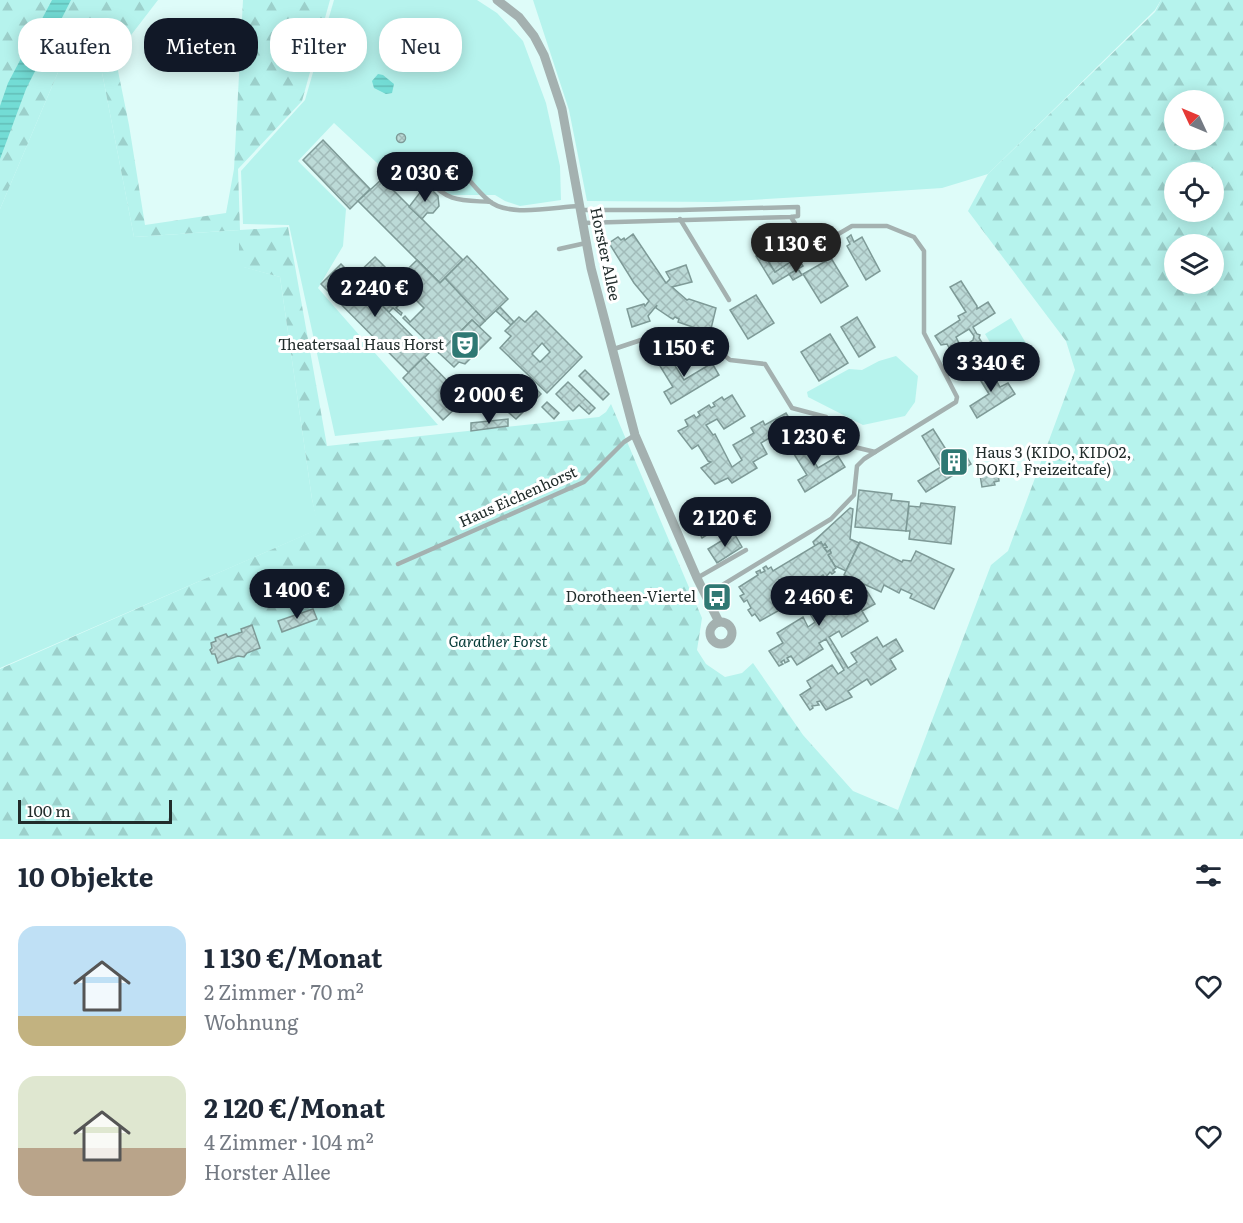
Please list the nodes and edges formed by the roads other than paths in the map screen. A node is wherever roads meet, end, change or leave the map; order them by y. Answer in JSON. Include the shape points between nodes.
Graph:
{"nodes":[{"id":1,"x":497,"y":0,"type":"edge"},
{"id":2,"x":491,"y":202,"type":"junction"},
{"id":3,"x":579,"y":208,"type":"junction"},
{"id":4,"x":680,"y":210,"type":"junction"},
{"id":5,"x":791,"y":217,"type":"junction"},
{"id":6,"x":681,"y":219,"type":"junction"},
{"id":7,"x":582,"y":223,"type":"junction"},
{"id":8,"x":586,"y":243,"type":"junction"},
{"id":9,"x":559,"y":249,"type":"dead end"},
{"id":10,"x":729,"y":300,"type":"dead end"},
{"id":11,"x":611,"y":350,"type":"junction"},
{"id":12,"x":635,"y":435,"type":"junction"},
{"id":13,"x":875,"y":452,"type":"junction"},
{"id":14,"x":746,"y":550,"type":"dead end"},
{"id":15,"x":398,"y":564,"type":"dead end"},
{"id":16,"x":697,"y":578,"type":"junction"},
{"id":17,"x":706,"y":595,"type":"junction"},
{"id":18,"x":719,"y":622,"type":"dead end"}],
"edges":[{"from":1,"to":3,"type":"street","name":"Horster Allee","via":[[519,17],[544,55],[562,109]]},
{"from":2,"to":2,"type":"lane","via":[[452,163],[444,160],[432,165],[428,179],[446,196]]},
{"from":2,"to":3,"type":"lane","via":[[521,212]]},
{"from":3,"to":4,"type":"lane"},
{"from":3,"to":7,"type":"street","name":"Horster Allee"},
{"from":4,"to":5,"type":"lane","via":[[798,207],[798,216]]},
{"from":4,"to":6,"type":"lane"},
{"from":5,"to":6,"type":"lane"},
{"from":5,"to":13,"type":"lane","via":[[811,250],[852,226],[887,226],[914,237],[924,251],[924,333],[957,397],[956,402]]},
{"from":6,"to":7,"type":"lane"},
{"from":6,"to":10,"type":"lane"},
{"from":7,"to":8,"type":"street","name":"Horster Allee"},
{"from":8,"to":9,"type":"lane"},
{"from":8,"to":11,"type":"street","name":"Horster Allee"},
{"from":11,"to":12,"type":"street","name":"Horster Allee"},
{"from":11,"to":13,"type":"lane","via":[[662,333],[714,347],[730,360],[765,364],[792,408],[826,417],[842,444]]},
{"from":12,"to":15,"type":"lane","name":"Haus Eichenhorst","via":[[584,482]]},
{"from":12,"to":16,"type":"street","name":"Horster Allee"},
{"from":13,"to":17,"type":"lane","via":[[858,466],[854,495],[831,519]]},
{"from":14,"to":16,"type":"lane"},
{"from":16,"to":17,"type":"street","name":"Horster Allee"},
{"from":17,"to":18,"type":"street","name":"Horster Allee"}]}
